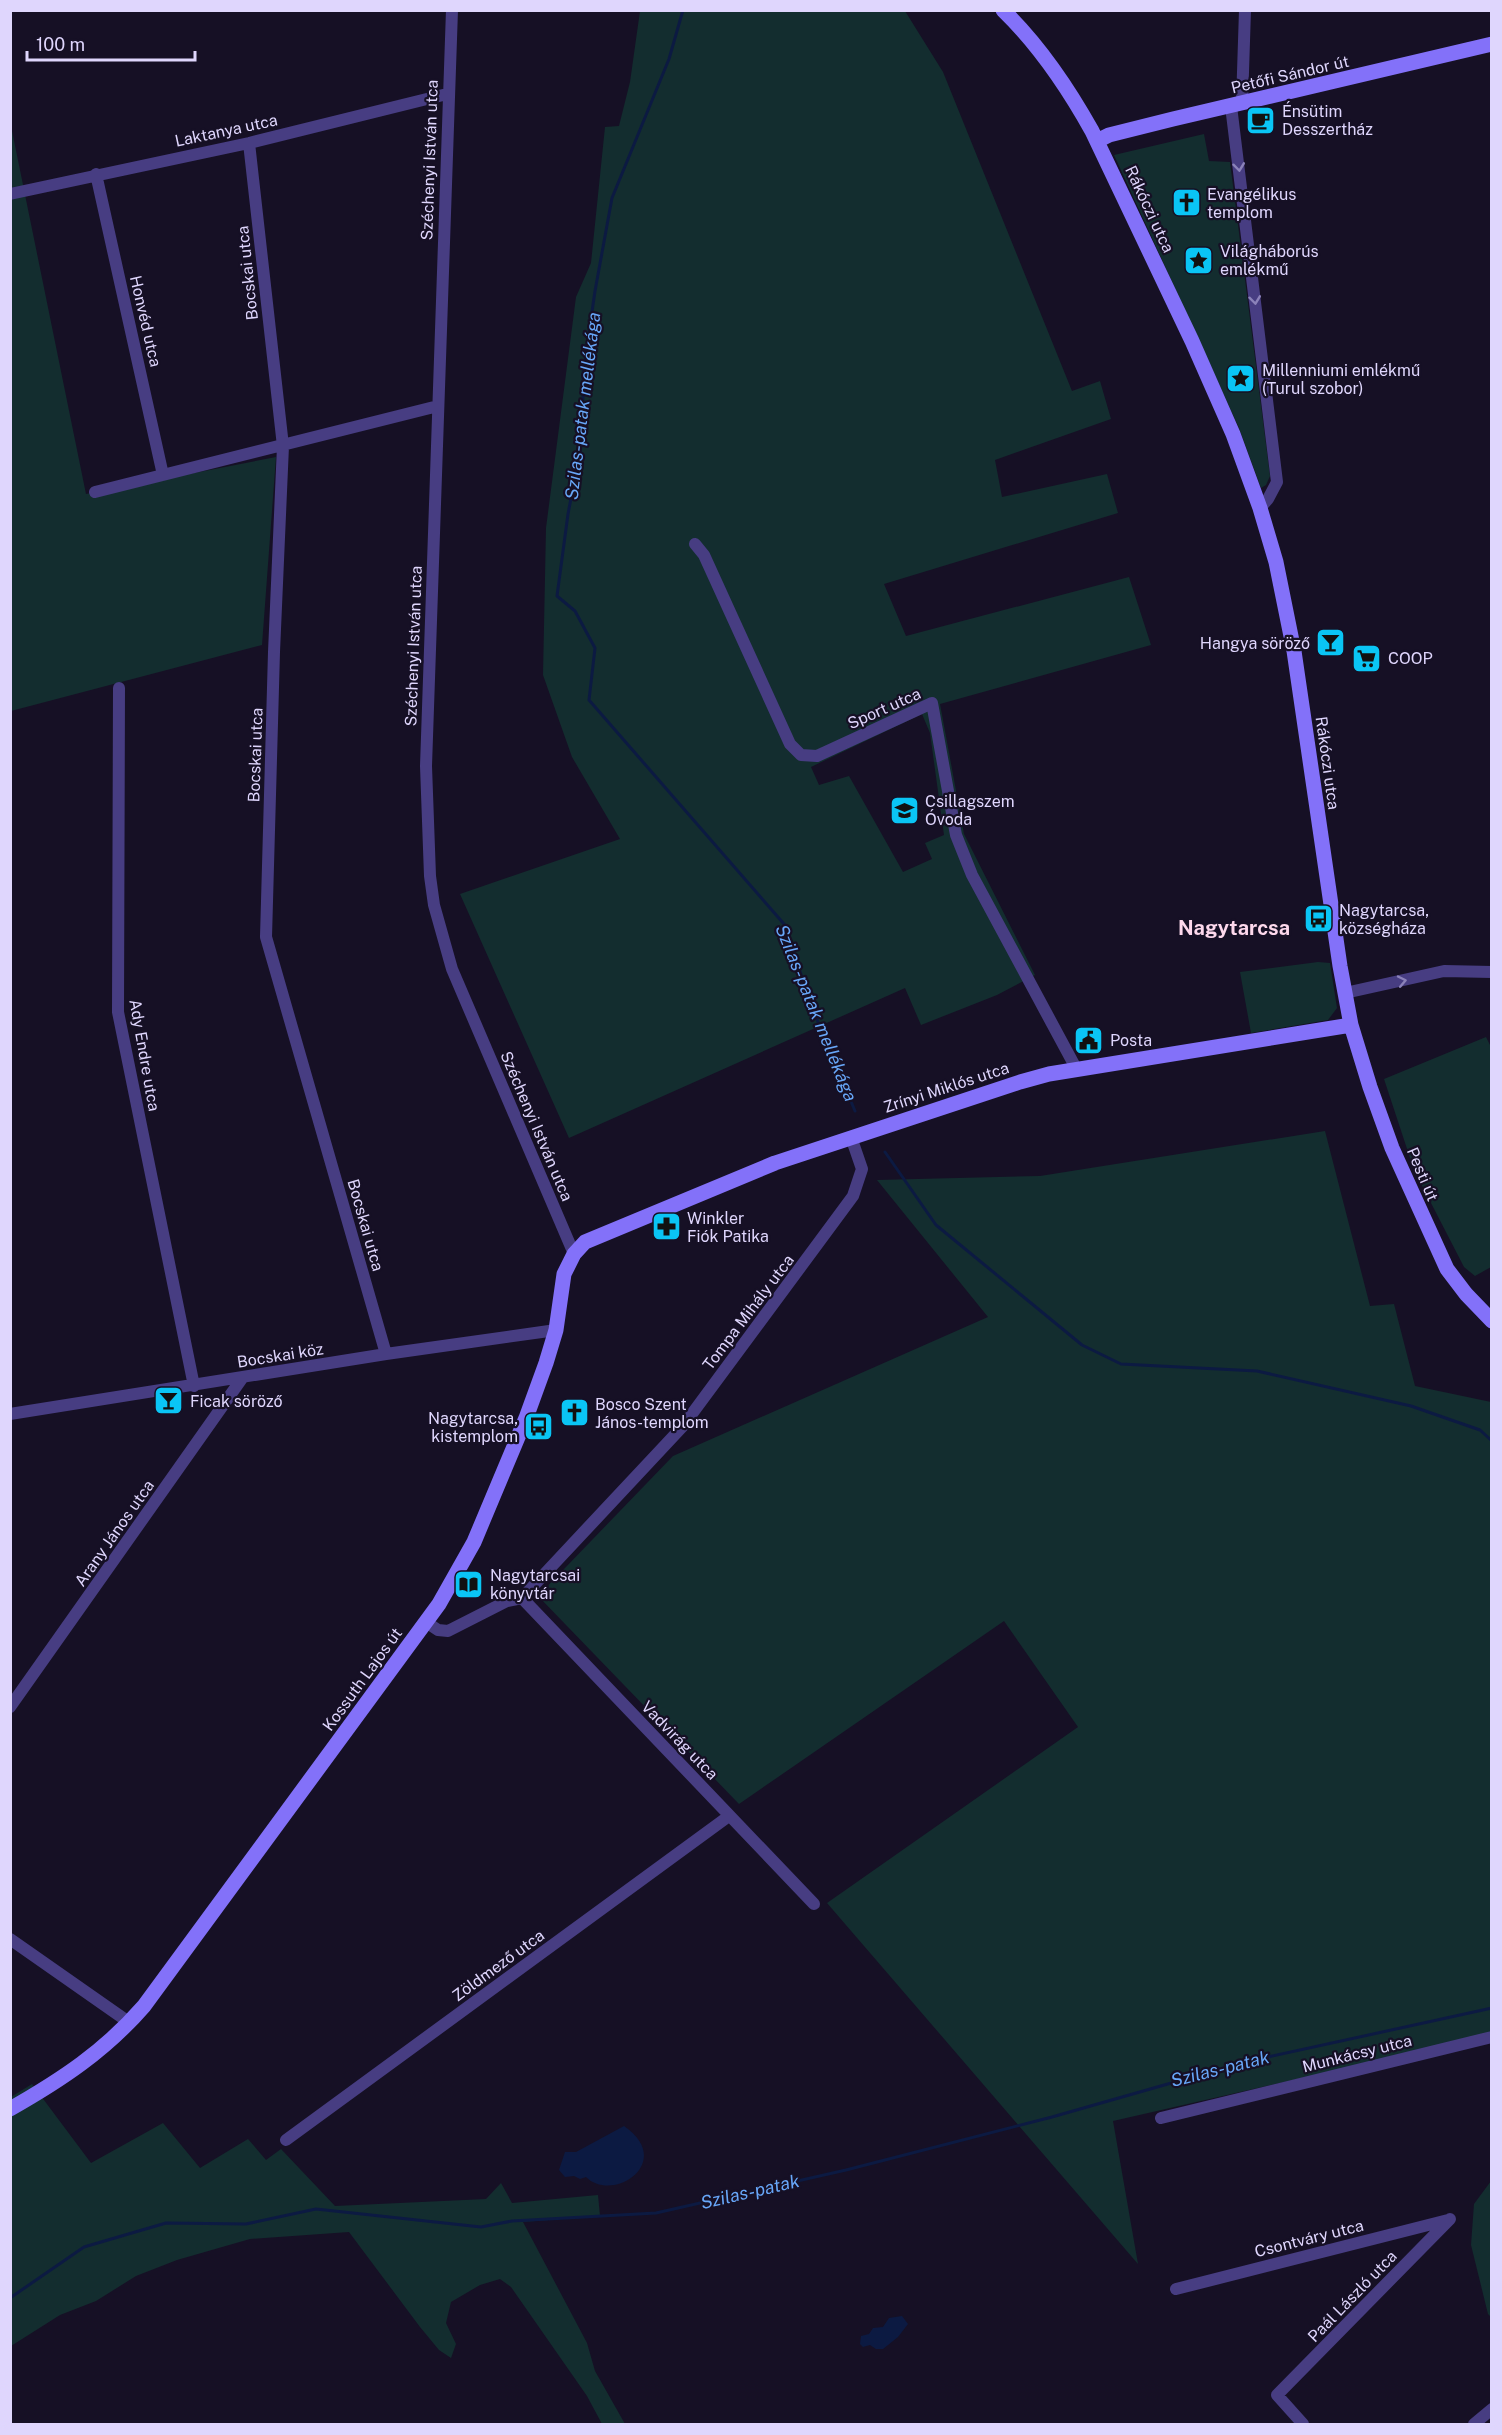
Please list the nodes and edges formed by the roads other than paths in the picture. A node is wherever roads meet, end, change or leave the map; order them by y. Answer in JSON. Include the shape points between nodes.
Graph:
{"nodes":[{"id":1,"x":452,"y":10,"type":"edge"},
{"id":2,"x":1003,"y":10,"type":"edge"},
{"id":3,"x":1245,"y":10,"type":"edge"},
{"id":4,"x":1491,"y":44,"type":"edge"},
{"id":5,"x":447,"y":94,"type":"junction"},
{"id":6,"x":1237,"y":105,"type":"junction"},
{"id":7,"x":1097,"y":141,"type":"junction"},
{"id":8,"x":249,"y":143,"type":"junction"},
{"id":9,"x":96,"y":174,"type":"junction"},
{"id":10,"x":10,"y":194,"type":"edge"},
{"id":11,"x":438,"y":406,"type":"junction"},
{"id":12,"x":283,"y":446,"type":"junction"},
{"id":13,"x":163,"y":475,"type":"junction"},
{"id":14,"x":95,"y":492,"type":"dead end"},
{"id":15,"x":1260,"y":508,"type":"junction"},
{"id":16,"x":695,"y":544,"type":"dead end"},
{"id":17,"x":119,"y":688,"type":"dead end"},
{"id":18,"x":1491,"y":972,"type":"edge"},
{"id":19,"x":1345,"y":993,"type":"junction"},
{"id":20,"x":1351,"y":1025,"type":"junction"},
{"id":21,"x":1077,"y":1070,"type":"junction"},
{"id":22,"x":854,"y":1136,"type":"junction"},
{"id":23,"x":574,"y":1254,"type":"junction"},
{"id":24,"x":1491,"y":1321,"type":"edge"},
{"id":25,"x":556,"y":1330,"type":"junction"},
{"id":26,"x":386,"y":1354,"type":"junction"},
{"id":27,"x":243,"y":1377,"type":"junction"},
{"id":28,"x":194,"y":1386,"type":"junction"},
{"id":29,"x":10,"y":1414,"type":"edge"},
{"id":30,"x":522,"y":1598,"type":"junction"},
{"id":31,"x":426,"y":1622,"type":"junction"},
{"id":32,"x":10,"y":1707,"type":"edge"},
{"id":33,"x":729,"y":1816,"type":"junction"},
{"id":34,"x":814,"y":1905,"type":"dead end"},
{"id":35,"x":10,"y":1939,"type":"edge"},
{"id":36,"x":130,"y":2023,"type":"junction"},
{"id":37,"x":1491,"y":2037,"type":"edge"},
{"id":38,"x":10,"y":2109,"type":"edge"},
{"id":39,"x":1161,"y":2118,"type":"dead end"},
{"id":40,"x":286,"y":2140,"type":"dead end"},
{"id":41,"x":1450,"y":2219,"type":"joint"},
{"id":42,"x":1176,"y":2289,"type":"dead end"},
{"id":43,"x":1491,"y":2409,"type":"edge"},
{"id":44,"x":1303,"y":2424,"type":"edge"},
{"id":45,"x":1474,"y":2424,"type":"edge"}],
"edges":[{"from":1,"to":5,"type":"street","name":"Széchenyi István utca"},
{"from":2,"to":7,"type":"main road","name":"Rákóczi utca","via":[[1032,40],[1061,80]]},
{"from":3,"to":6,"type":"street"},
{"from":4,"to":6,"type":"main road","name":"Petőfi Sándor út"},
{"from":5,"to":8,"type":"street","name":"Laktanya utca"},
{"from":5,"to":11,"type":"street","name":"Széchenyi István utca"},
{"from":6,"to":7,"type":"main road","name":"Petőfi Sándor út"},
{"from":6,"to":15,"type":"street","one_way":true,"via":[[1277,482]]},
{"from":7,"to":15,"type":"main road","name":"Rákóczi utca","via":[[1233,434]]},
{"from":8,"to":9,"type":"street","name":"Laktanya utca"},
{"from":8,"to":12,"type":"street","name":"Bocskai utca"},
{"from":9,"to":10,"type":"street","name":"Laktanya utca"},
{"from":9,"to":13,"type":"street","name":"Honvéd utca"},
{"from":11,"to":12,"type":"street"},
{"from":11,"to":23,"type":"street","name":"Széchenyi István utca","via":[[426,766],[431,886],[452,969]]},
{"from":12,"to":13,"type":"street"},
{"from":12,"to":26,"type":"street","name":"Bocskai utca","via":[[266,937]]},
{"from":13,"to":14,"type":"street"},
{"from":15,"to":19,"type":"main road","name":"Rákóczi utca","via":[[1276,562],[1294,651]]},
{"from":16,"to":21,"type":"street","name":"Sport utca","via":[[704,555],[790,744],[801,755],[817,756],[932,703],[959,846]]},
{"from":17,"to":28,"type":"street","name":"Ady Endre utca","via":[[118,1012]]},
{"from":19,"to":18,"type":"street","one_way":true,"via":[[1444,971]]},
{"from":19,"to":20,"type":"main road","name":"Rákóczi utca"},
{"from":20,"to":21,"type":"main road","name":"Zrínyi Miklós utca"},
{"from":20,"to":24,"type":"main road","name":"Pesti út","via":[[1392,1148],[1447,1269]]},
{"from":21,"to":22,"type":"main road","name":"Zrínyi Miklós utca","via":[[1020,1082]]},
{"from":22,"to":23,"type":"main road","name":"Zrínyi Miklós utca","via":[[775,1163],[615,1229],[585,1242]]},
{"from":22,"to":30,"type":"street","name":"Tompa Mihály utca","via":[[862,1169],[853,1197],[828,1233],[683,1426]]},
{"from":23,"to":25,"type":"main road","name":"Kossuth Lajos út","via":[[564,1274]]},
{"from":25,"to":26,"type":"street","name":"Bocskai köz"},
{"from":25,"to":31,"type":"main road","name":"Kossuth Lajos út","via":[[526,1418],[474,1542]]},
{"from":26,"to":27,"type":"street","name":"Bocskai köz"},
{"from":27,"to":28,"type":"street","name":"Bocskai köz"},
{"from":27,"to":32,"type":"street","name":"Arany János utca"},
{"from":28,"to":29,"type":"street","name":"Bocskai köz"},
{"from":30,"to":31,"type":"street","name":"Tompa Mihály utca","via":[[507,1601],[448,1630],[438,1630]]},
{"from":30,"to":33,"type":"street","name":"Vadvirág utca"},
{"from":31,"to":36,"type":"main road","name":"Kossuth Lajos út"},
{"from":33,"to":34,"type":"street","name":"Vadvirág utca"},
{"from":33,"to":40,"type":"street","name":"Zöldmező utca"},
{"from":35,"to":36,"type":"street"},
{"from":36,"to":38,"type":"main road","name":"Kossuth Lajos út","via":[[78,2069]]},
{"from":37,"to":39,"type":"street","name":"Munkácsy utca"},
{"from":41,"to":42,"type":"street","name":"Csontváry utca"},
{"from":41,"to":44,"type":"street","name":"Paál László utca","via":[[1277,2395]]},
{"from":43,"to":45,"type":"street"}]}
